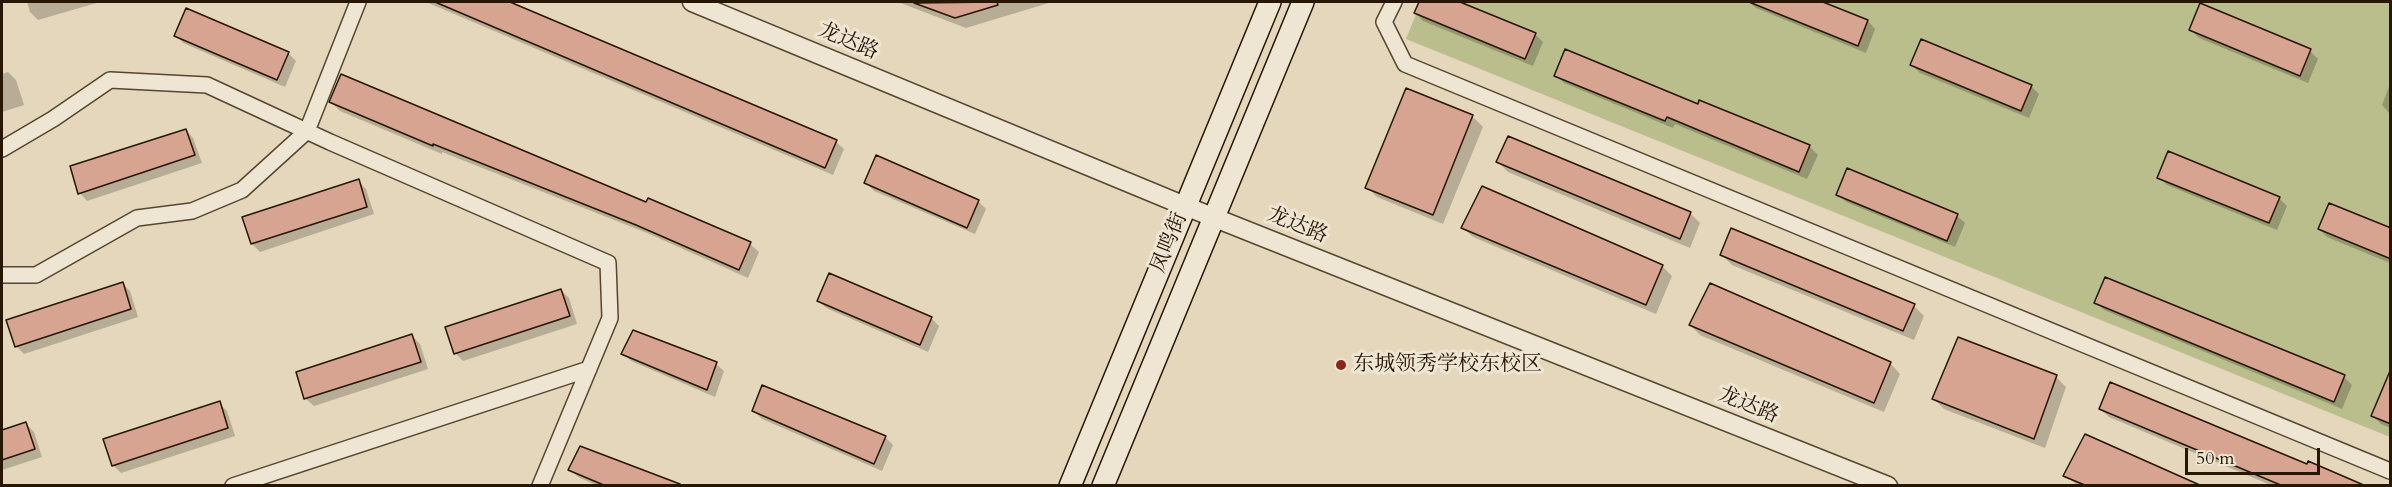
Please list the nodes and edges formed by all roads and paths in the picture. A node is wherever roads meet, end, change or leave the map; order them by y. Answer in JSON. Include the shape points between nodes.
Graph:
{"nodes":[{"id":1,"x":358,"y":2,"type":"edge"},
{"id":2,"x":692,"y":2,"type":"edge"},
{"id":3,"x":1270,"y":2,"type":"edge"},
{"id":4,"x":1303,"y":2,"type":"edge"},
{"id":5,"x":1394,"y":2,"type":"edge"},
{"id":6,"x":307,"y":131,"type":"junction"},
{"id":7,"x":2,"y":149,"type":"edge"},
{"id":8,"x":1185,"y":206,"type":"junction"},
{"id":9,"x":1214,"y":217,"type":"junction"},
{"id":10,"x":2,"y":275,"type":"edge"},
{"id":11,"x":589,"y":369,"type":"junction"},
{"id":12,"x":2391,"y":471,"type":"edge"},
{"id":13,"x":1880,"y":484,"type":"edge"},
{"id":14,"x":234,"y":486,"type":"edge"},
{"id":15,"x":540,"y":486,"type":"edge"},
{"id":16,"x":1070,"y":486,"type":"edge"},
{"id":17,"x":1103,"y":486,"type":"edge"}],
"edges":[{"from":1,"to":6,"type":"street"},
{"from":2,"to":8,"type":"street","name":"龙达路"},
{"from":3,"to":8,"type":"main road","name":"凤鸣街"},
{"from":4,"to":9,"type":"main road","name":"凤鸣街"},
{"from":5,"to":12,"type":"street","via":[[1384,22],[1405,64]]},
{"from":6,"to":7,"type":"street","via":[[207,85],[110,80]]},
{"from":6,"to":10,"type":"street","via":[[242,190],[192,211],[137,218],[36,275]]},
{"from":6,"to":11,"type":"street","via":[[608,263],[610,318]]},
{"from":8,"to":9,"type":"street","name":"龙达路"},
{"from":8,"to":16,"type":"main road","name":"凤鸣街"},
{"from":9,"to":13,"type":"street","name":"龙达路"},
{"from":9,"to":17,"type":"main road","name":"凤鸣街"},
{"from":11,"to":14,"type":"street"},
{"from":11,"to":15,"type":"street"}]}
